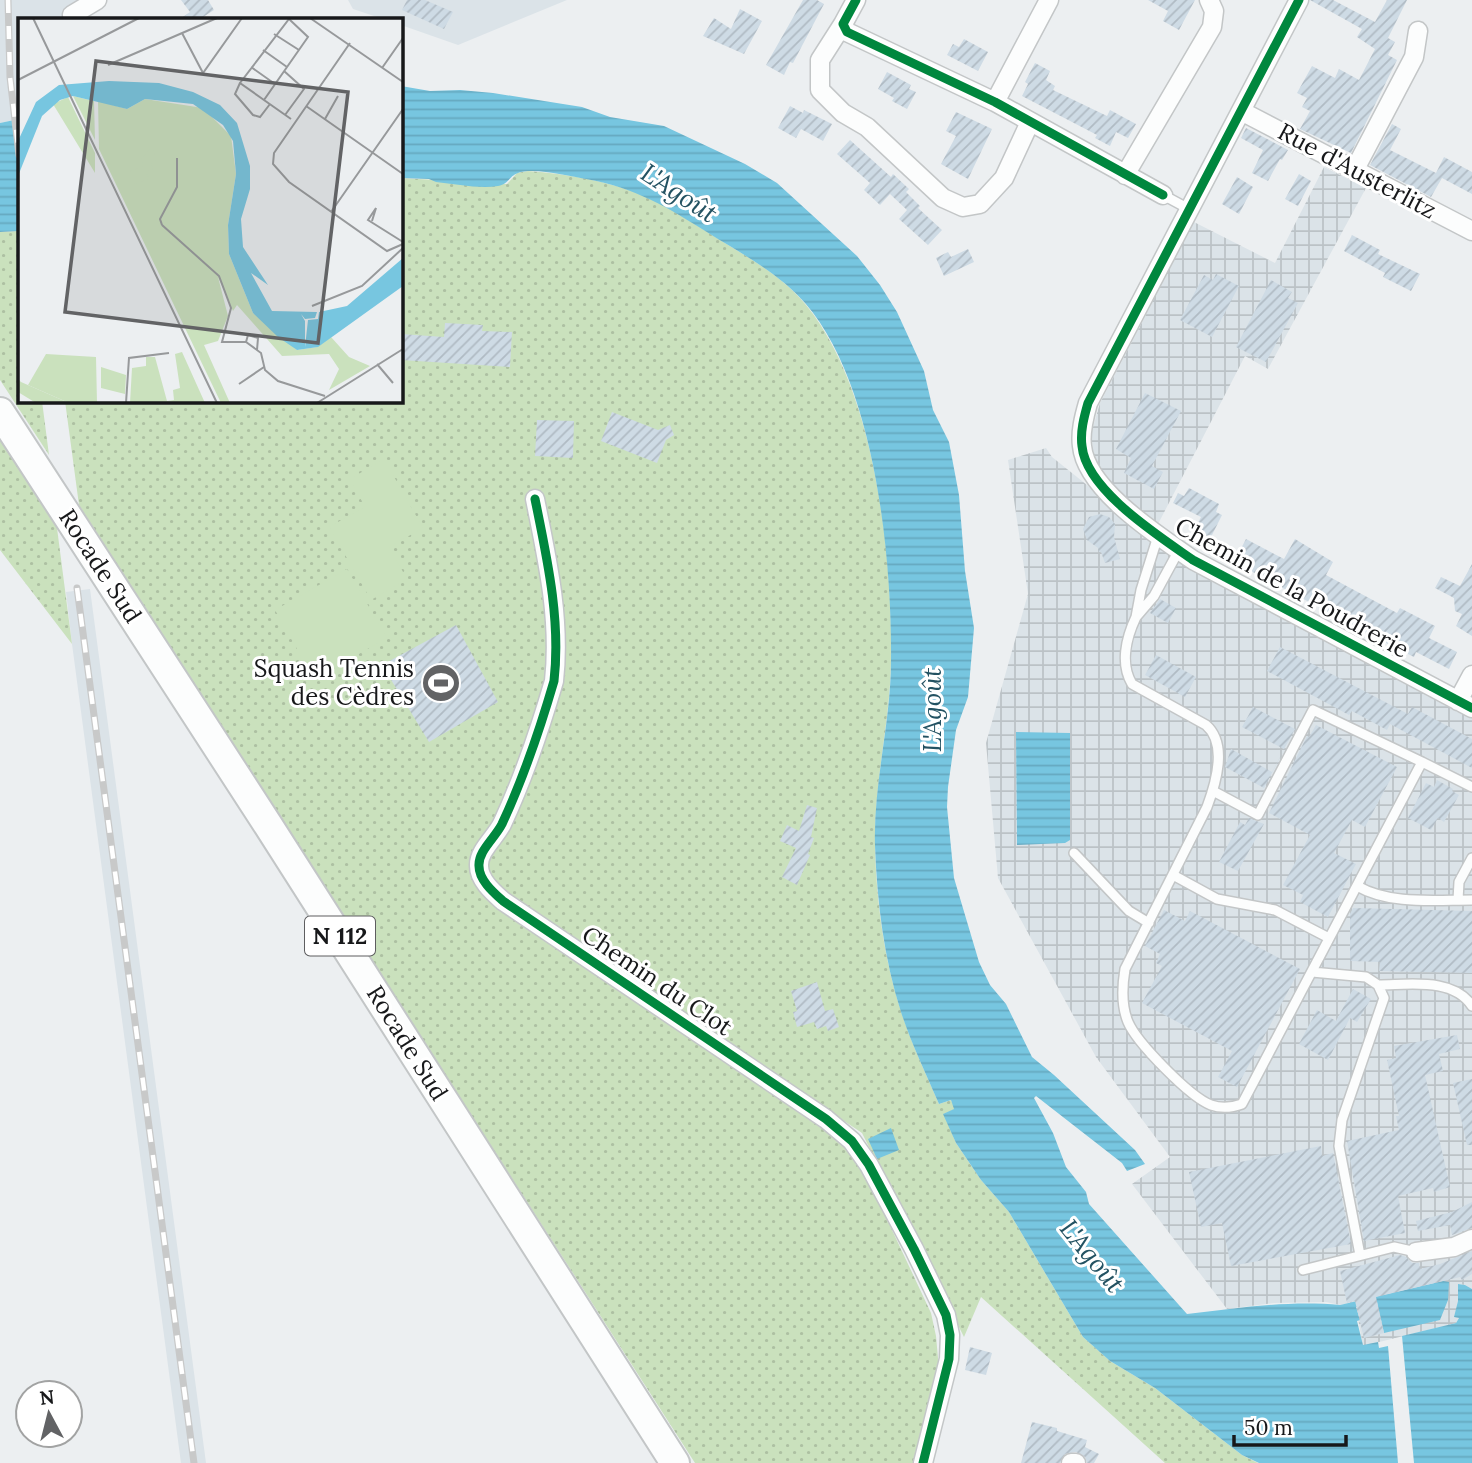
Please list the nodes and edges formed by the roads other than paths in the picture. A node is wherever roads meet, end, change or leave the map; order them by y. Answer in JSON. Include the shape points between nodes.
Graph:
{"nodes":[{"id":1,"x":97,"y":0,"type":"edge"},
{"id":2,"x":856,"y":0,"type":"edge"},
{"id":3,"x":1209,"y":0,"type":"edge"},
{"id":4,"x":1299,"y":0,"type":"edge"},
{"id":5,"x":1046,"y":1,"type":"edge"},
{"id":6,"x":72,"y":15,"type":"dead end"},
{"id":7,"x":843,"y":24,"type":"junction"},
{"id":8,"x":1418,"y":31,"type":"dead end"},
{"id":9,"x":995,"y":102,"type":"junction"},
{"id":10,"x":1241,"y":111,"type":"junction"},
{"id":11,"x":1030,"y":122,"type":"junction"},
{"id":12,"x":1355,"y":169,"type":"junction"},
{"id":13,"x":1125,"y":176,"type":"junction"},
{"id":14,"x":1163,"y":195,"type":"joint"},
{"id":15,"x":1189,"y":209,"type":"junction"},
{"id":16,"x":1472,"y":232,"type":"edge"},
{"id":17,"x":0,"y":412,"type":"edge"},
{"id":18,"x":535,"y":499,"type":"dead end"},
{"id":19,"x":1158,"y":536,"type":"junction"},
{"id":20,"x":1179,"y":550,"type":"junction"},
{"id":21,"x":1136,"y":617,"type":"junction"},
{"id":22,"x":1472,"y":675,"type":"edge"},
{"id":23,"x":1465,"y":705,"type":"edge"},
{"id":24,"x":1422,"y":762,"type":"junction"},
{"id":25,"x":1472,"y":787,"type":"edge"},
{"id":26,"x":1213,"y":791,"type":"junction"},
{"id":27,"x":1074,"y":853,"type":"dead end"},
{"id":28,"x":1472,"y":858,"type":"edge"},
{"id":29,"x":1173,"y":875,"type":"junction"},
{"id":30,"x":1357,"y":886,"type":"junction"},
{"id":31,"x":1458,"y":900,"type":"junction"},
{"id":32,"x":1472,"y":900,"type":"edge"},
{"id":33,"x":1149,"y":923,"type":"junction"},
{"id":34,"x":1329,"y":938,"type":"junction"},
{"id":35,"x":1312,"y":972,"type":"junction"},
{"id":36,"x":1378,"y":985,"type":"junction"},
{"id":37,"x":1472,"y":1006,"type":"edge"},
{"id":38,"x":1472,"y":1238,"type":"edge"},
{"id":39,"x":1416,"y":1252,"type":"joint"},
{"id":40,"x":1360,"y":1255,"type":"junction"},
{"id":41,"x":1303,"y":1270,"type":"dead end"},
{"id":42,"x":675,"y":1463,"type":"edge"},
{"id":43,"x":923,"y":1463,"type":"edge"}],
"edges":[{"from":1,"to":6,"type":"street"},
{"from":2,"to":7,"type":"street"},
{"from":3,"to":13,"type":"street","via":[[1214,11],[1212,27]]},
{"from":4,"to":10,"type":"street","name":"Chemin de la Poudrerie"},
{"from":5,"to":9,"type":"street"},
{"from":7,"to":9,"type":"street","via":[[847,32]]},
{"from":7,"to":11,"type":"street","via":[[820,60],[820,90],[943,198],[963,207],[980,204],[1004,178]]},
{"from":8,"to":12,"type":"street","via":[[1414,57]]},
{"from":9,"to":11,"type":"street"},
{"from":10,"to":12,"type":"street","name":"Rue d'Austerlitz"},
{"from":10,"to":15,"type":"street","name":"Chemin de la Poudrerie"},
{"from":11,"to":13,"type":"street"},
{"from":12,"to":16,"type":"street","name":"Rue d'Austerlitz"},
{"from":13,"to":14,"type":"street"},
{"from":14,"to":15,"type":"lane"},
{"from":15,"to":19,"type":"street","name":"Chemin de la Poudrerie","via":[[1088,403],[1083,424],[1082,447],[1100,486]]},
{"from":17,"to":42,"type":"main road","name":"Rocade Sud","number":"N 112"},
{"from":18,"to":43,"type":"street","name":"Chemin du Clot","via":[[552,587],[554,681],[493,840],[487,866],[494,894],[826,1119],[858,1148],[914,1249],[948,1324],[947,1371]]},
{"from":19,"to":20,"type":"street","name":"Chemin de la Poudrerie"},
{"from":19,"to":21,"type":"lane"},
{"from":20,"to":21,"type":"lane","via":[[1154,596]]},
{"from":20,"to":23,"type":"street","name":"Chemin de la Poudrerie"},
{"from":21,"to":26,"type":"lane","via":[[1125,660],[1127,676],[1132,684],[1214,732],[1218,744]]},
{"from":22,"to":23,"type":"street"},
{"from":24,"to":25,"type":"lane"},
{"from":24,"to":26,"type":"lane","via":[[1313,710],[1258,815]]},
{"from":24,"to":30,"type":"lane"},
{"from":26,"to":29,"type":"lane"},
{"from":27,"to":33,"type":"lane","via":[[1129,911]]},
{"from":28,"to":31,"type":"lane","via":[[1459,882]]},
{"from":29,"to":33,"type":"lane"},
{"from":29,"to":34,"type":"lane","via":[[1217,899],[1275,910]]},
{"from":30,"to":31,"type":"lane","via":[[1375,896]]},
{"from":30,"to":34,"type":"lane"},
{"from":31,"to":32,"type":"lane"},
{"from":33,"to":35,"type":"lane","via":[[1125,969],[1124,1010],[1136,1038],[1208,1104],[1233,1108],[1242,1104]]},
{"from":34,"to":35,"type":"lane"},
{"from":35,"to":36,"type":"lane","via":[[1366,976]]},
{"from":36,"to":37,"type":"lane","via":[[1445,986],[1465,996]]},
{"from":36,"to":40,"type":"lane","via":[[1384,999],[1382,1008],[1342,1120],[1339,1146]]},
{"from":38,"to":39,"type":"street","via":[[1454,1247]]},
{"from":39,"to":40,"type":"lane","via":[[1394,1247]]},
{"from":40,"to":41,"type":"lane"}]}
